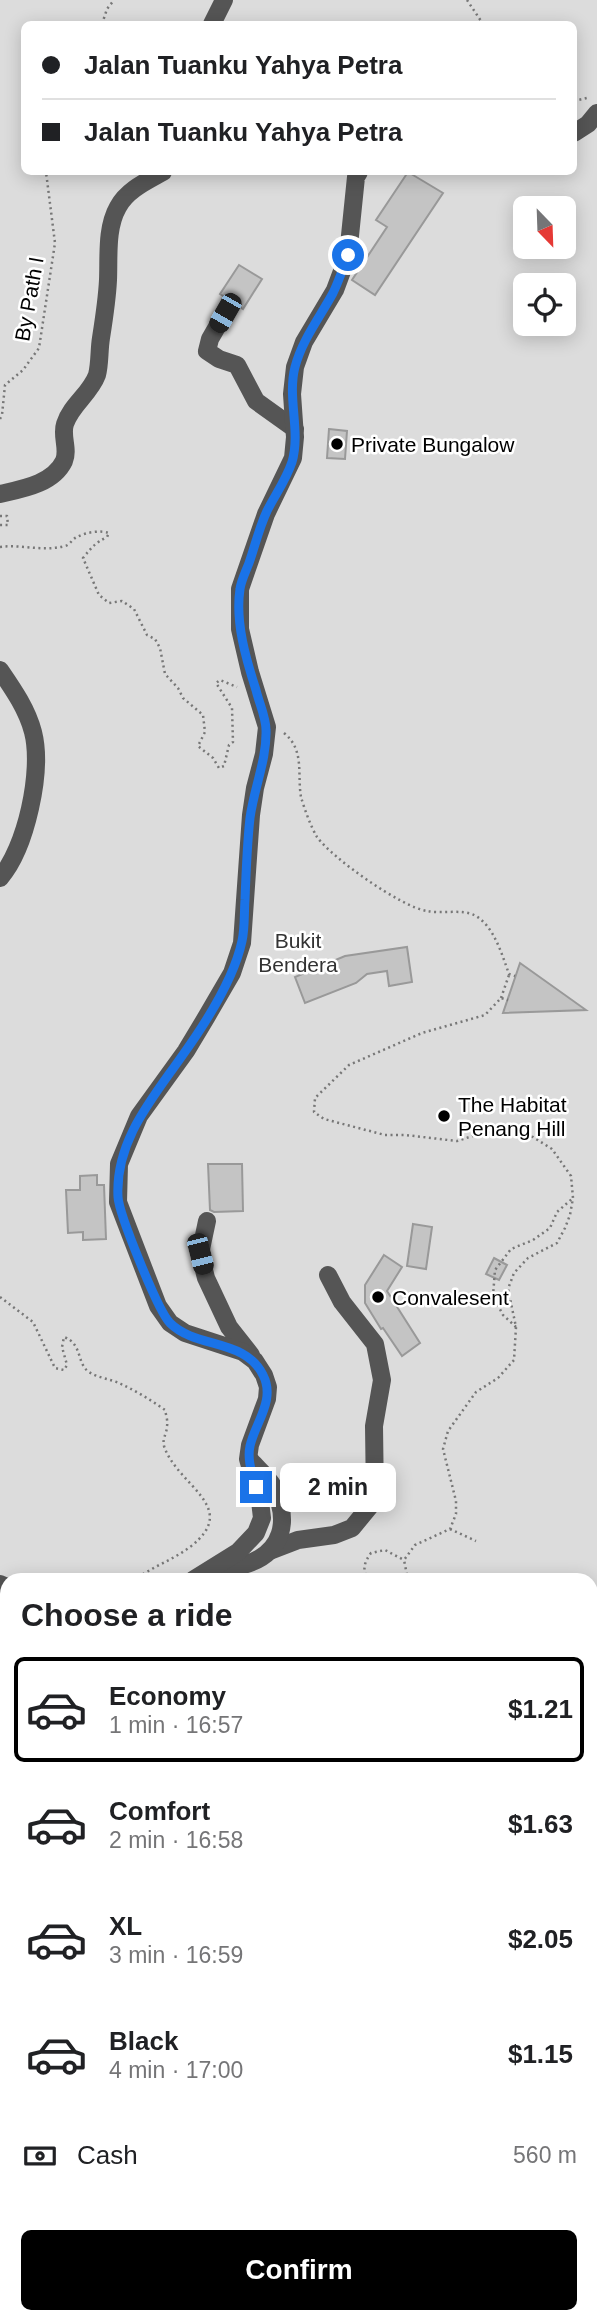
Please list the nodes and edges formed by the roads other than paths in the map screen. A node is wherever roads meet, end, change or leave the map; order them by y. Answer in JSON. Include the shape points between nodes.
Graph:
{"nodes":[{"id":1,"x":224,"y":0,"type":"edge"},
{"id":2,"x":214,"y":21,"type":"edge"},
{"id":3,"x":595,"y":105,"type":"edge"},
{"id":4,"x":577,"y":131,"type":"edge"},
{"id":5,"x":158,"y":175,"type":"edge"},
{"id":6,"x":357,"y":175,"type":"edge"},
{"id":7,"x":225,"y":313,"type":"dead end"},
{"id":8,"x":295,"y":429,"type":"junction"},
{"id":9,"x":0,"y":494,"type":"edge"},
{"id":10,"x":0,"y":670,"type":"edge"},
{"id":11,"x":0,"y":878,"type":"edge"},
{"id":12,"x":207,"y":1221,"type":"dead end"},
{"id":13,"x":328,"y":1275,"type":"dead end"},
{"id":14,"x":255,"y":1361,"type":"junction"},
{"id":15,"x":248,"y":1459,"type":"junction"},
{"id":16,"x":272,"y":1550,"type":"junction"},
{"id":17,"x":205,"y":1573,"type":"edge"},
{"id":18,"x":212,"y":1573,"type":"edge"}],
"edges":[{"from":1,"to":2,"type":"street"},
{"from":3,"to":4,"type":"street","via":[[589,124]]},
{"from":5,"to":9,"type":"street","via":[[132,190],[118,206],[109,245],[97,373],[64,425],[64,461],[30,488]]},
{"from":6,"to":8,"type":"street","via":[[348,255],[295,367]]},
{"from":7,"to":8,"type":"street","via":[[207,351],[237,365],[256,401]]},
{"from":8,"to":14,"type":"street","via":[[293,458],[266,514],[240,589],[240,629],[267,727],[251,815],[242,943],[232,972],[207,1016],[139,1116],[120,1164],[118,1182],[118,1202],[158,1306],[170,1324]]},
{"from":10,"to":11,"type":"street","via":[[25,710],[36,759],[25,833]]},
{"from":12,"to":14,"type":"street","via":[[200,1254],[206,1278],[229,1327]]},
{"from":13,"to":16,"type":"street","via":[[342,1302],[375,1344],[382,1380],[374,1426],[375,1500],[352,1528]]},
{"from":14,"to":15,"type":"street","via":[[268,1387]]},
{"from":15,"to":16,"type":"street","via":[[271,1484],[282,1511],[281,1533]]},
{"from":15,"to":17,"type":"street","via":[[262,1518],[256,1533],[238,1552]]},
{"from":16,"to":18,"type":"street","via":[[245,1565]]}]}
